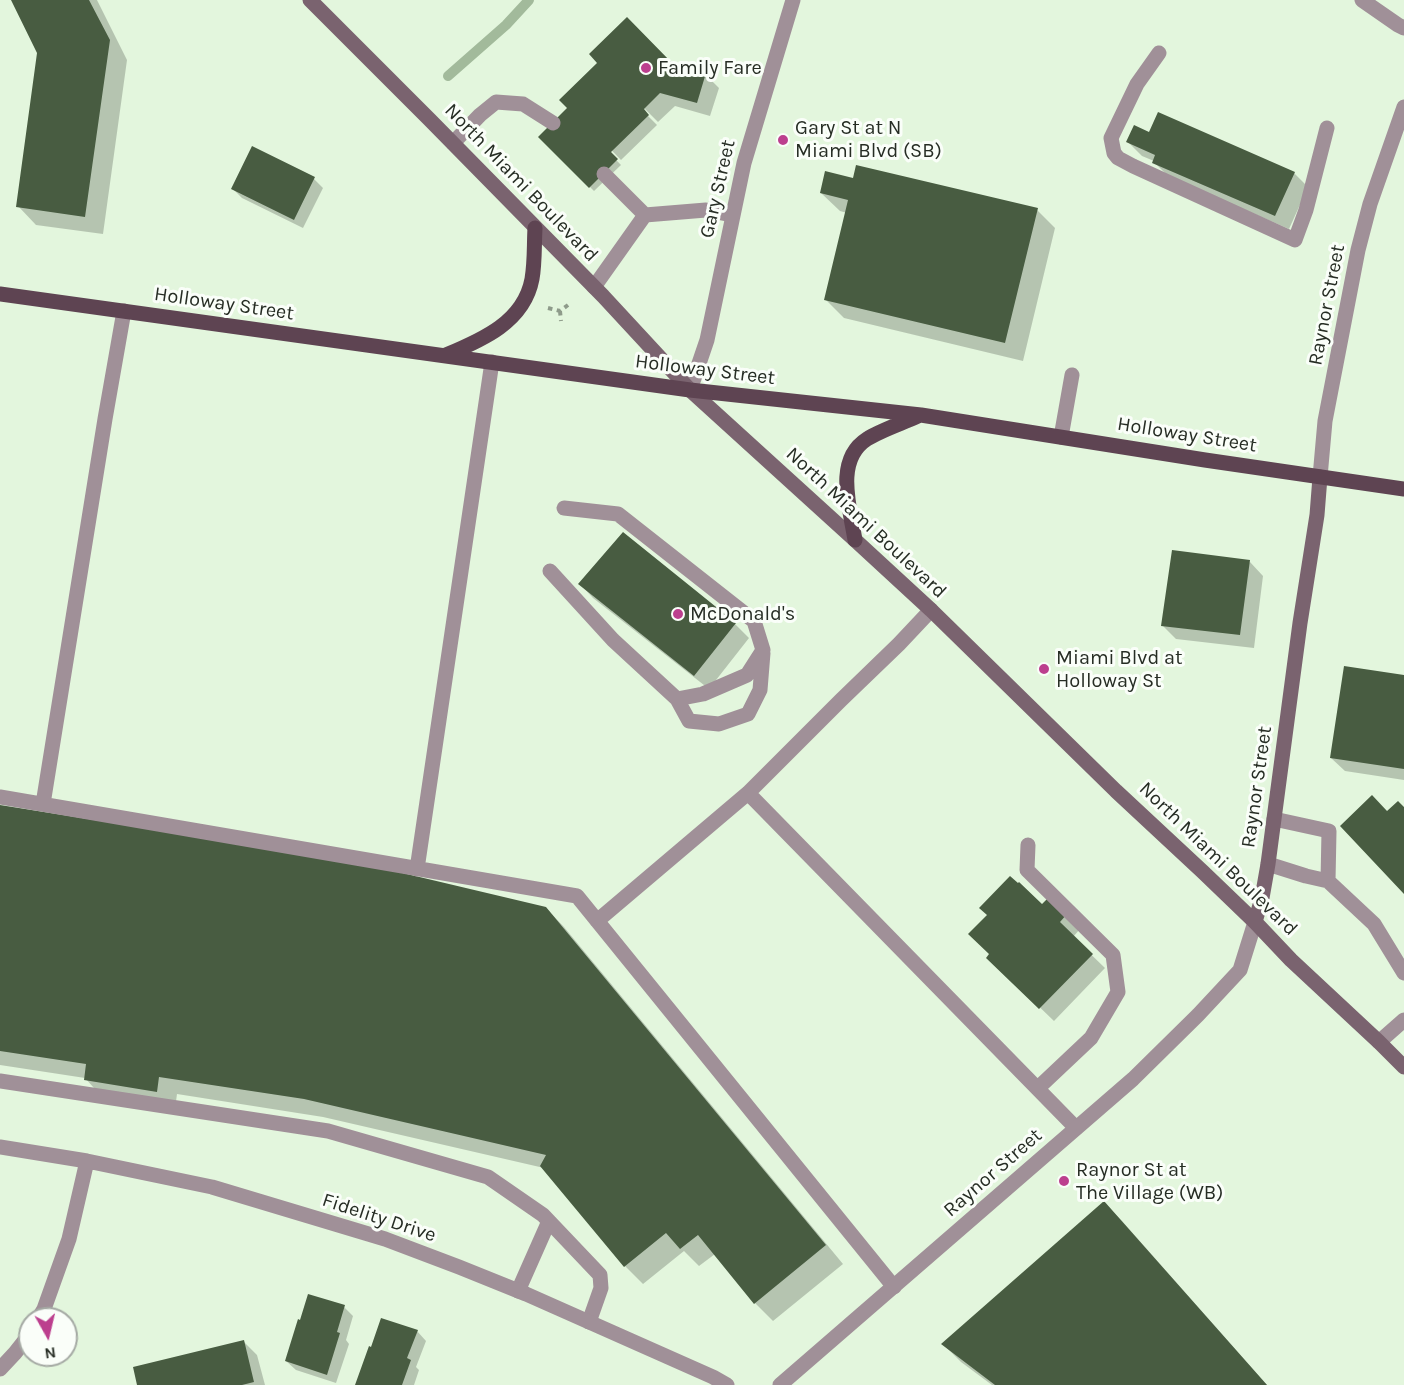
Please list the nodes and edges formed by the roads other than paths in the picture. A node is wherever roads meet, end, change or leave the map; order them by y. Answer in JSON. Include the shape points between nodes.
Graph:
{"nodes":[{"id":1,"x":310,"y":0,"type":"edge"},
{"id":2,"x":794,"y":0,"type":"edge"},
{"id":3,"x":1362,"y":0,"type":"edge"},
{"id":4,"x":1404,"y":28,"type":"edge"},
{"id":5,"x":1159,"y":53,"type":"dead end"},
{"id":6,"x":1404,"y":107,"type":"edge"},
{"id":7,"x":553,"y":123,"type":"dead end"},
{"id":8,"x":1327,"y":128,"type":"dead end"},
{"id":9,"x":453,"y":143,"type":"junction"},
{"id":10,"x":604,"y":174,"type":"dead end"},
{"id":11,"x":645,"y":215,"type":"junction"},
{"id":12,"x":732,"y":215,"type":"junction"},
{"id":13,"x":535,"y":228,"type":"junction"},
{"id":14,"x":594,"y":287,"type":"junction"},
{"id":15,"x":0,"y":294,"type":"edge"},
{"id":16,"x":124,"y":311,"type":"junction"},
{"id":17,"x":445,"y":356,"type":"junction"},
{"id":18,"x":492,"y":362,"type":"junction"},
{"id":19,"x":1072,"y":375,"type":"dead end"},
{"id":20,"x":690,"y":390,"type":"junction"},
{"id":21,"x":921,"y":415,"type":"junction"},
{"id":22,"x":1060,"y":437,"type":"junction"},
{"id":23,"x":1320,"y":477,"type":"junction"},
{"id":24,"x":1404,"y":489,"type":"edge"},
{"id":25,"x":564,"y":508,"type":"dead end"},
{"id":26,"x":855,"y":540,"type":"junction"},
{"id":27,"x":550,"y":571,"type":"dead end"},
{"id":28,"x":931,"y":610,"type":"junction"},
{"id":29,"x":763,"y":650,"type":"junction"},
{"id":30,"x":676,"y":699,"type":"junction"},
{"id":31,"x":748,"y":793,"type":"junction"},
{"id":32,"x":0,"y":797,"type":"edge"},
{"id":33,"x":44,"y":804,"type":"junction"},
{"id":34,"x":1274,"y":819,"type":"junction"},
{"id":35,"x":1028,"y":845,"type":"dead end"},
{"id":36,"x":1268,"y":864,"type":"junction"},
{"id":37,"x":417,"y":869,"type":"junction"},
{"id":38,"x":1328,"y":880,"type":"junction"},
{"id":39,"x":597,"y":921,"type":"junction"},
{"id":40,"x":1255,"y":922,"type":"junction"},
{"id":41,"x":1404,"y":973,"type":"edge"},
{"id":42,"x":1404,"y":1020,"type":"edge"},
{"id":43,"x":1379,"y":1042,"type":"junction"},
{"id":44,"x":1404,"y":1067,"type":"edge"},
{"id":45,"x":0,"y":1081,"type":"edge"},
{"id":46,"x":1038,"y":1088,"type":"junction"},
{"id":47,"x":1076,"y":1128,"type":"junction"},
{"id":48,"x":0,"y":1147,"type":"edge"},
{"id":49,"x":87,"y":1161,"type":"junction"},
{"id":50,"x":549,"y":1221,"type":"junction"},
{"id":51,"x":894,"y":1287,"type":"junction"},
{"id":52,"x":518,"y":1291,"type":"junction"},
{"id":53,"x":45,"y":1307,"type":"edge"},
{"id":54,"x":589,"y":1322,"type":"junction"},
{"id":55,"x":18,"y":1349,"type":"edge"},
{"id":56,"x":0,"y":1369,"type":"edge"},
{"id":57,"x":727,"y":1385,"type":"edge"},
{"id":58,"x":780,"y":1385,"type":"edge"}],
"edges":[{"from":1,"to":9,"type":"street","name":"North Miami Boulevard"},
{"from":2,"to":12,"type":"street","name":"Gary Street"},
{"from":3,"to":4,"type":"street"},
{"from":5,"to":8,"type":"street","via":[[1137,84],[1111,138],[1114,153],[1133,166],[1295,240]]},
{"from":6,"to":23,"type":"street","name":"Raynor Street","via":[[1358,250],[1325,421]]},
{"from":7,"to":9,"type":"street","via":[[523,104],[496,102]]},
{"from":9,"to":13,"type":"street","name":"North Miami Boulevard"},
{"from":10,"to":11,"type":"street"},
{"from":11,"to":12,"type":"street","via":[[706,210]]},
{"from":11,"to":14,"type":"street"},
{"from":12,"to":20,"type":"street","name":"Gary Street","via":[[707,340]]},
{"from":13,"to":14,"type":"street","name":"North Miami Boulevard"},
{"from":13,"to":17,"type":"main road","via":[[532,280],[519,307],[498,329]]},
{"from":14,"to":20,"type":"street","name":"North Miami Boulevard"},
{"from":15,"to":16,"type":"main road","name":"Holloway Street"},
{"from":16,"to":17,"type":"main road","name":"Holloway Street"},
{"from":16,"to":33,"type":"street"},
{"from":17,"to":18,"type":"main road","name":"Holloway Street"},
{"from":18,"to":20,"type":"main road","name":"Holloway Street"},
{"from":18,"to":37,"type":"street"},
{"from":19,"to":22,"type":"street"},
{"from":20,"to":21,"type":"main road","name":"Holloway Street"},
{"from":20,"to":26,"type":"street","name":"North Miami Boulevard"},
{"from":21,"to":22,"type":"main road","name":"Holloway Street"},
{"from":21,"to":26,"type":"main road","via":[[866,440],[848,462],[846,483]]},
{"from":22,"to":23,"type":"main road","name":"Holloway Street"},
{"from":23,"to":24,"type":"main road","name":"Holloway Street"},
{"from":23,"to":34,"type":"street","name":"Raynor Street"},
{"from":25,"to":29,"type":"street","via":[[618,514],[754,621]]},
{"from":26,"to":28,"type":"street","name":"North Miami Boulevard"},
{"from":27,"to":30,"type":"street","via":[[613,640]]},
{"from":28,"to":31,"type":"street"},
{"from":28,"to":40,"type":"street","name":"North Miami Boulevard"},
{"from":29,"to":30,"type":"street","via":[[747,675],[703,694]]},
{"from":29,"to":30,"type":"street","via":[[760,690],[748,714],[719,724],[689,721]]},
{"from":31,"to":39,"type":"street"},
{"from":31,"to":46,"type":"street"},
{"from":32,"to":33,"type":"street"},
{"from":33,"to":37,"type":"street"},
{"from":34,"to":36,"type":"street","name":"Raynor Street"},
{"from":34,"to":38,"type":"street","via":[[1329,831]]},
{"from":35,"to":46,"type":"street","via":[[1027,870],[1113,955],[1118,992],[1091,1038]]},
{"from":36,"to":38,"type":"street"},
{"from":36,"to":40,"type":"street","name":"Raynor Street"},
{"from":37,"to":39,"type":"street","via":[[577,896]]},
{"from":38,"to":41,"type":"street","via":[[1374,924]]},
{"from":39,"to":51,"type":"street"},
{"from":40,"to":43,"type":"street","name":"North Miami Boulevard"},
{"from":40,"to":47,"type":"street","name":"Raynor Street","via":[[1240,970],[1133,1079]]},
{"from":42,"to":43,"type":"street"},
{"from":43,"to":44,"type":"street","name":"North Miami Boulevard"},
{"from":45,"to":50,"type":"street","via":[[328,1131],[488,1177]]},
{"from":46,"to":47,"type":"street"},
{"from":47,"to":51,"type":"street","name":"Raynor Street"},
{"from":48,"to":49,"type":"street","name":"Fidelity Drive"},
{"from":49,"to":52,"type":"street","name":"Fidelity Drive","via":[[212,1187],[385,1239]]},
{"from":49,"to":53,"type":"street","via":[[69,1239]]},
{"from":50,"to":52,"type":"street"},
{"from":50,"to":54,"type":"street","via":[[600,1275],[601,1288]]},
{"from":51,"to":58,"type":"street","name":"Raynor Street"},
{"from":52,"to":54,"type":"street","name":"Fidelity Drive"},
{"from":54,"to":57,"type":"street","name":"Fidelity Drive"},
{"from":55,"to":56,"type":"street"}]}
